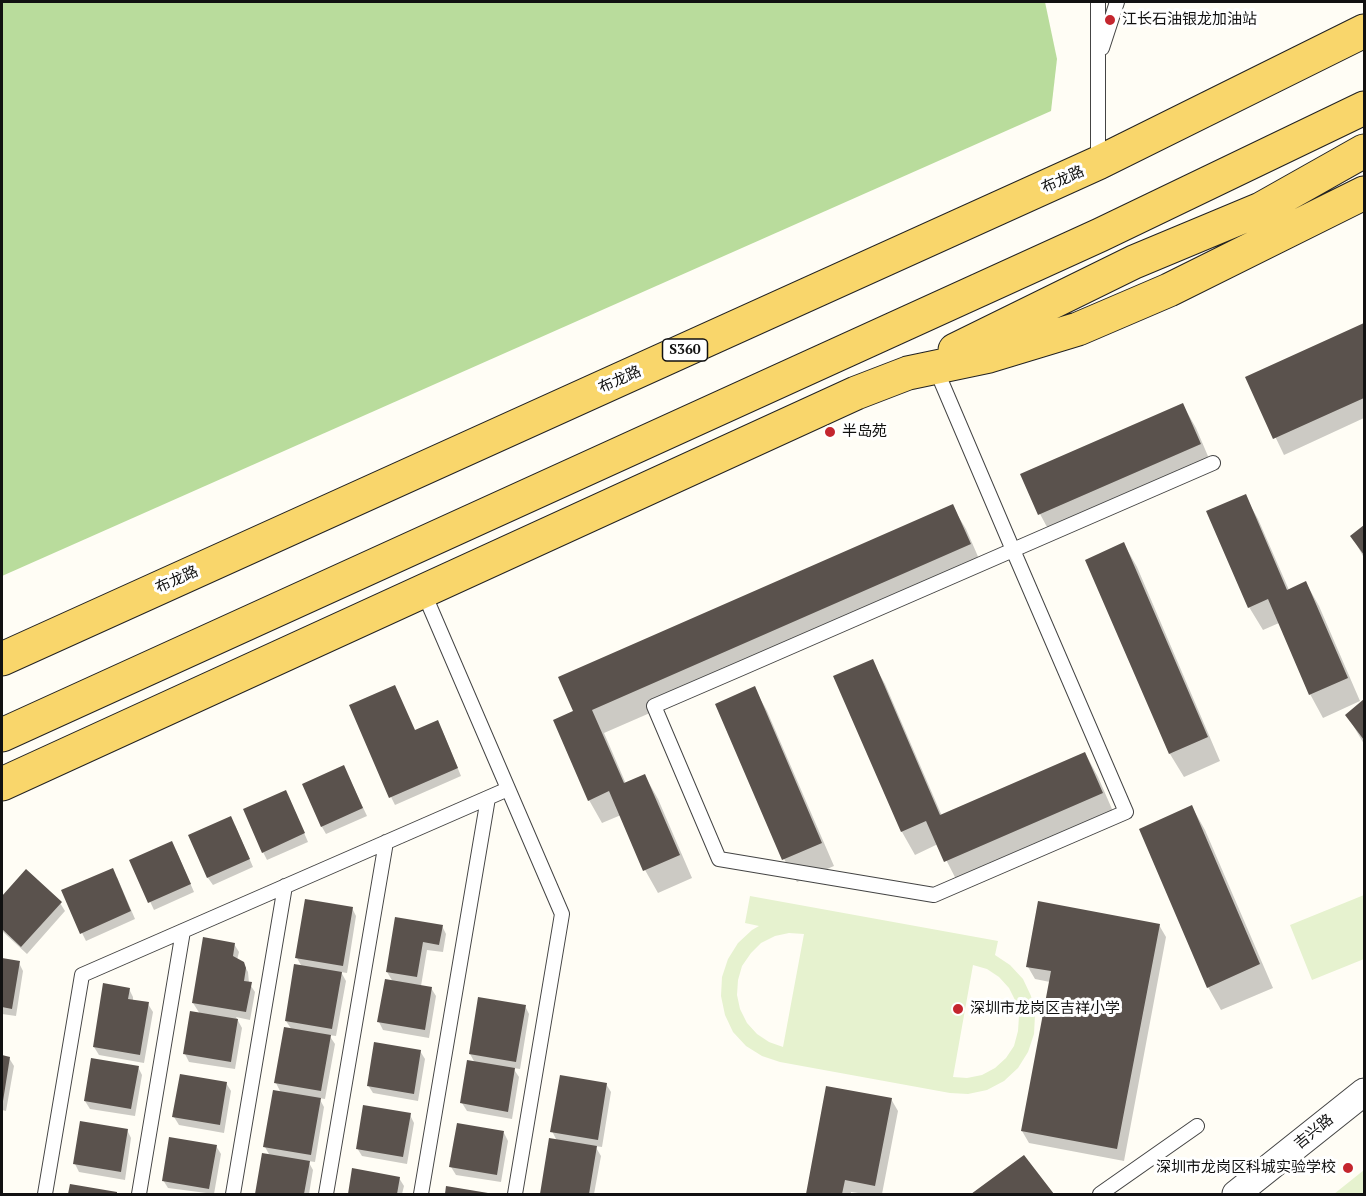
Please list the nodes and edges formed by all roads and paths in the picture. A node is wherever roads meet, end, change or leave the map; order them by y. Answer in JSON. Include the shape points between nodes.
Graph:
{"nodes":[{"id":1,"x":1098,"y":2,"type":"edge"},
{"id":2,"x":1117,"y":2,"type":"edge"},
{"id":3,"x":1365,"y":31,"type":"edge"},
{"id":4,"x":1098,"y":60,"type":"junction"},
{"id":5,"x":1361,"y":111,"type":"edge"},
{"id":6,"x":1365,"y":151,"type":"edge"},
{"id":7,"x":1098,"y":163,"type":"junction"},
{"id":8,"x":1365,"y":193,"type":"edge"},
{"id":9,"x":1261,"y":209,"type":"junction"},
{"id":10,"x":1100,"y":236,"type":"junction"},
{"id":11,"x":921,"y":370,"type":"junction"},
{"id":12,"x":1213,"y":463,"type":"dead end"},
{"id":13,"x":1013,"y":550,"type":"junction"},
{"id":14,"x":423,"y":591,"type":"junction"},
{"id":15,"x":2,"y":659,"type":"edge"},
{"id":16,"x":2,"y":735,"type":"edge"},
{"id":17,"x":2,"y":784,"type":"edge"},
{"id":18,"x":508,"y":789,"type":"junction"},
{"id":19,"x":488,"y":798,"type":"junction"},
{"id":20,"x":386,"y":842,"type":"junction"},
{"id":21,"x":285,"y":886,"type":"junction"},
{"id":22,"x":183,"y":930,"type":"junction"},
{"id":23,"x":1365,"y":1092,"type":"edge"},
{"id":24,"x":1197,"y":1126,"type":"dead end"},
{"id":25,"x":45,"y":1194,"type":"edge"},
{"id":26,"x":139,"y":1194,"type":"edge"},
{"id":27,"x":233,"y":1194,"type":"edge"},
{"id":28,"x":326,"y":1194,"type":"edge"},
{"id":29,"x":421,"y":1194,"type":"edge"},
{"id":30,"x":515,"y":1194,"type":"edge"},
{"id":31,"x":1100,"y":1194,"type":"edge"},
{"id":32,"x":1236,"y":1194,"type":"edge"}],
"edges":[{"from":1,"to":4,"type":"lane"},
{"from":2,"to":4,"type":"lane"},
{"from":3,"to":7,"type":"main road","name":"布龙路","number":"S360"},
{"from":4,"to":7,"type":"lane"},
{"from":5,"to":9,"type":"main road"},
{"from":5,"to":10,"type":"main road"},
{"from":6,"to":9,"type":"main road"},
{"from":7,"to":15,"type":"main road","name":"布龙路","number":"S360"},
{"from":8,"to":11,"type":"main road","via":[[1169,290],[1078,329],[989,356]]},
{"from":9,"to":10,"type":"main road"},
{"from":9,"to":11,"type":"main road","via":[[1134,262]]},
{"from":10,"to":16,"type":"main road"},
{"from":11,"to":13,"type":"lane"},
{"from":11,"to":14,"type":"main road","via":[[856,393]]},
{"from":12,"to":13,"type":"lane"},
{"from":13,"to":13,"type":"lane","via":[[1126,812],[934,896],[719,859],[654,706]]},
{"from":14,"to":17,"type":"main road"},
{"from":14,"to":18,"type":"lane"},
{"from":18,"to":19,"type":"lane"},
{"from":18,"to":30,"type":"lane","via":[[562,914]]},
{"from":19,"to":20,"type":"lane"},
{"from":19,"to":29,"type":"lane"},
{"from":20,"to":21,"type":"lane"},
{"from":20,"to":28,"type":"lane"},
{"from":21,"to":22,"type":"lane"},
{"from":21,"to":27,"type":"lane"},
{"from":22,"to":25,"type":"lane","via":[[82,975]]},
{"from":22,"to":26,"type":"lane"},
{"from":23,"to":32,"type":"street","name":"吉兴路"},
{"from":24,"to":31,"type":"lane"}]}
